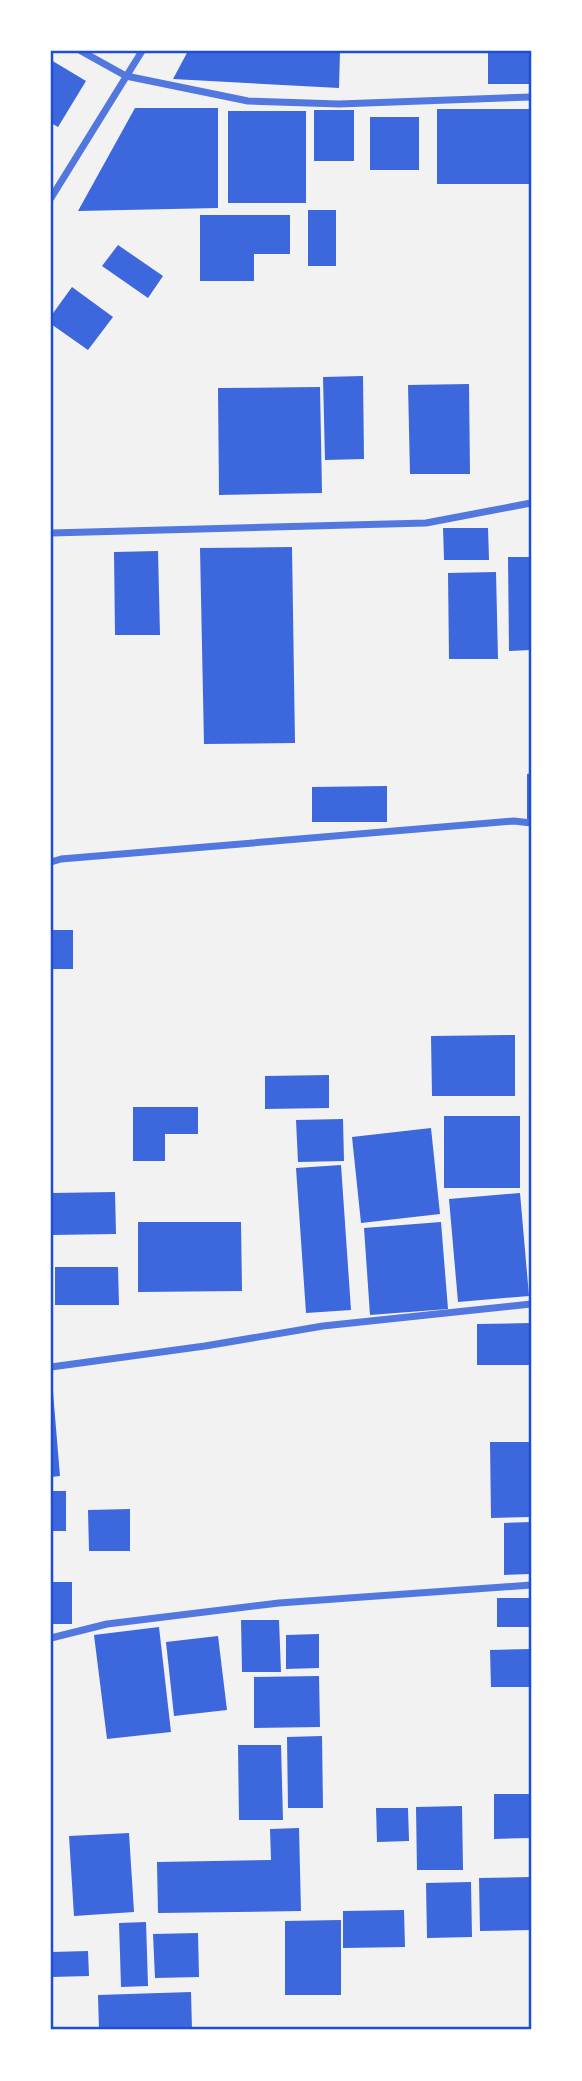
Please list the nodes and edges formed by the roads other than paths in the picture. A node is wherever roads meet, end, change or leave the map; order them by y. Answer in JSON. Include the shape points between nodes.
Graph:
{"nodes":[{"id":1,"x":81,"y":51,"type":"edge"},
{"id":2,"x":142,"y":51,"type":"edge"},
{"id":3,"x":126,"y":76,"type":"junction"},
{"id":4,"x":531,"y":97,"type":"edge"},
{"id":5,"x":51,"y":198,"type":"edge"},
{"id":6,"x":531,"y":503,"type":"edge"},
{"id":7,"x":51,"y":533,"type":"edge"},
{"id":8,"x":531,"y":823,"type":"edge"},
{"id":9,"x":51,"y":862,"type":"edge"},
{"id":10,"x":531,"y":1304,"type":"edge"},
{"id":11,"x":51,"y":1367,"type":"edge"},
{"id":12,"x":531,"y":1585,"type":"edge"},
{"id":13,"x":51,"y":1638,"type":"edge"}],
"edges":[{"from":1,"to":3,"type":"street"},
{"from":2,"to":3,"type":"street"},
{"from":3,"to":4,"type":"street","via":[[248,101],[339,104]]},
{"from":3,"to":5,"type":"street"},
{"from":6,"to":7,"type":"street","via":[[426,523]]},
{"from":8,"to":9,"type":"street"},
{"from":10,"to":11,"type":"street","via":[[323,1326]]},
{"from":12,"to":13,"type":"street","via":[[279,1602],[107,1624]]}]}
